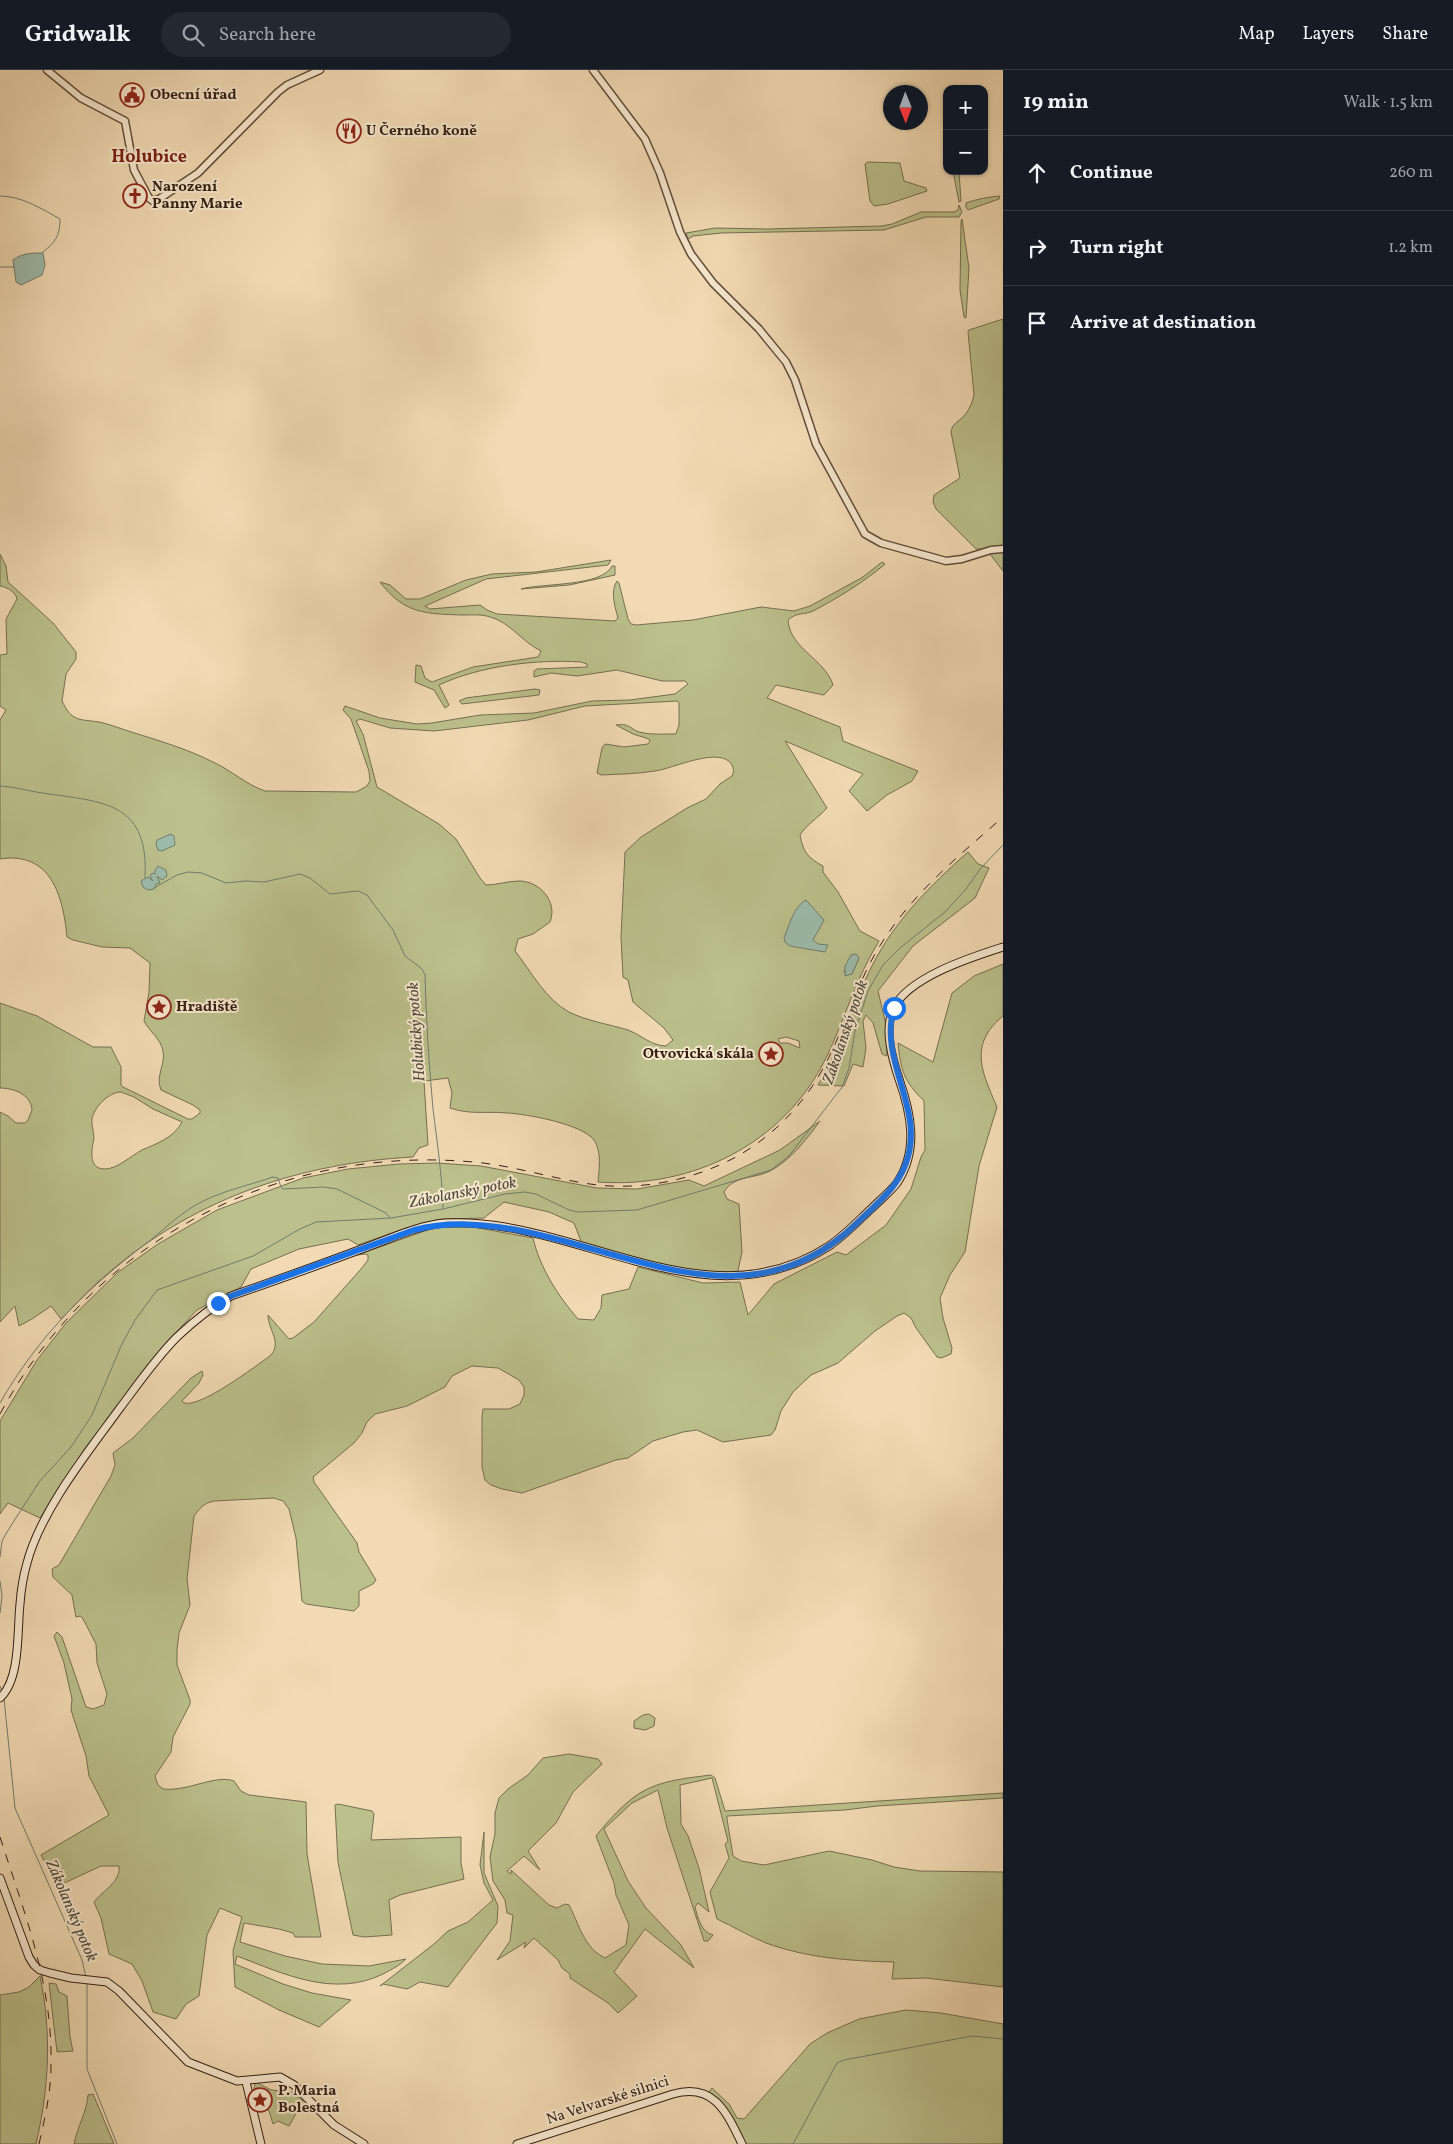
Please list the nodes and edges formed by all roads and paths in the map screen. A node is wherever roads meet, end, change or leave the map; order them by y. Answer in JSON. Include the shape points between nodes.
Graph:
{"nodes":[{"id":1,"x":47,"y":70,"type":"edge"},
{"id":2,"x":320,"y":70,"type":"edge"},
{"id":3,"x":593,"y":70,"type":"edge"},
{"id":4,"x":1003,"y":549,"type":"edge"},
{"id":5,"x":1003,"y":947,"type":"edge"},
{"id":6,"x":0,"y":1698,"type":"edge"},
{"id":7,"x":1,"y":1881,"type":"edge"},
{"id":8,"x":246,"y":2082,"type":"junction"},
{"id":9,"x":261,"y":2144,"type":"edge"},
{"id":10,"x":364,"y":2144,"type":"edge"},
{"id":11,"x":517,"y":2144,"type":"edge"},
{"id":12,"x":742,"y":2144,"type":"edge"}],
"edges":[{"from":1,"to":2,"type":"street","via":[[92,106],[125,121],[134,170],[149,198],[159,200],[198,173],[278,92]]},
{"from":3,"to":4,"type":"street","via":[[645,139],[691,254],[713,283],[759,328],[791,371],[816,444],[865,534],[881,543],[946,562]]},
{"from":5,"to":6,"type":"main road","via":[[964,959],[942,970],[917,984],[899,1000],[890,1019],[890,1046],[911,1122],[908,1158],[892,1189],[847,1232],[826,1248],[800,1261],[741,1277],[717,1276],[666,1269],[528,1232],[479,1224],[446,1224],[414,1230],[218,1303],[175,1339],[139,1383],[92,1446],[38,1534],[22,1584],[16,1656],[8,1689]]},
{"from":7,"to":8,"type":"main road","via":[[31,1962],[42,1971],[107,1982],[188,2062],[234,2081]]},
{"from":8,"to":9,"type":"main road"},
{"from":8,"to":10,"type":"main road","via":[[275,2076],[289,2081],[334,2125]]},
{"from":11,"to":12,"type":"main road","name":"Na Velvarské silnici","via":[[686,2091],[705,2094],[717,2101],[728,2114]]}]}
